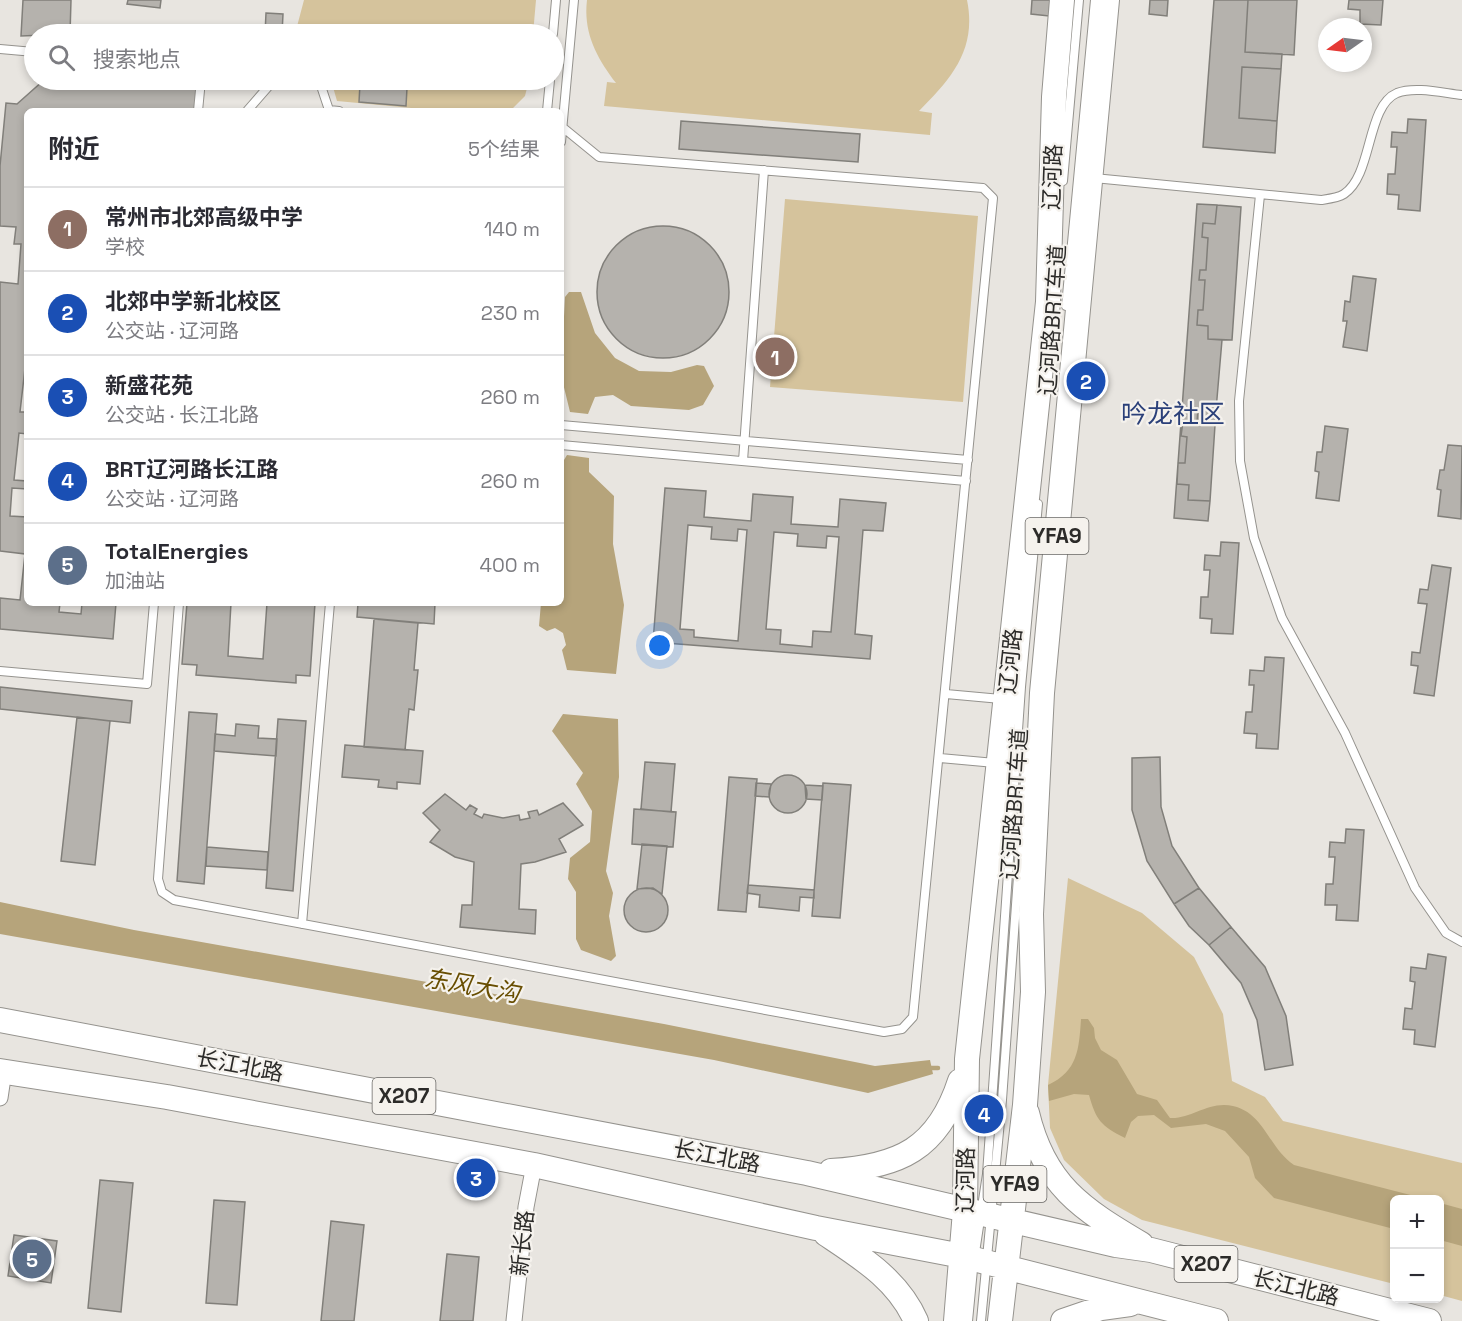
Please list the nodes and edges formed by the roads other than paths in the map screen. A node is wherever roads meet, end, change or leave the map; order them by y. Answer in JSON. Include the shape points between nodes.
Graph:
{"nodes":[{"id":1,"x":556,"y":0,"type":"edge"},
{"id":2,"x":574,"y":0,"type":"edge"},
{"id":3,"x":1062,"y":0,"type":"edge"},
{"id":4,"x":1079,"y":0,"type":"edge"},
{"id":5,"x":1095,"y":0,"type":"edge"},
{"id":6,"x":1107,"y":0,"type":"edge"},
{"id":7,"x":554,"y":24,"type":"edge"},
{"id":8,"x":0,"y":49,"type":"edge"},
{"id":9,"x":24,"y":51,"type":"edge"},
{"id":10,"x":200,"y":90,"type":"edge"},
{"id":11,"x":265,"y":90,"type":"edge"},
{"id":12,"x":322,"y":90,"type":"edge"},
{"id":13,"x":549,"y":90,"type":"edge"},
{"id":14,"x":1462,"y":95,"type":"edge"},
{"id":15,"x":198,"y":108,"type":"edge"},
{"id":16,"x":250,"y":108,"type":"edge"},
{"id":17,"x":328,"y":108,"type":"edge"},
{"id":18,"x":547,"y":108,"type":"edge"},
{"id":19,"x":564,"y":108,"type":"edge"},
{"id":20,"x":564,"y":128,"type":"edge"},
{"id":21,"x":764,"y":170,"type":"junction"},
{"id":22,"x":1090,"y":178,"type":"junction"},
{"id":23,"x":1260,"y":195,"type":"junction"},
{"id":24,"x":1062,"y":196,"type":"dead end"},
{"id":25,"x":1060,"y":219,"type":"dead end"},
{"id":26,"x":1066,"y":312,"type":"dead end"},
{"id":27,"x":564,"y":425,"type":"edge"},
{"id":28,"x":1044,"y":426,"type":"dead end"},
{"id":29,"x":745,"y":441,"type":"junction"},
{"id":30,"x":564,"y":445,"type":"edge"},
{"id":31,"x":968,"y":460,"type":"junction"},
{"id":32,"x":743,"y":461,"type":"junction"},
{"id":33,"x":966,"y":481,"type":"junction"},
{"id":34,"x":1039,"y":495,"type":"dead end"},
{"id":35,"x":154,"y":606,"type":"edge"},
{"id":36,"x":179,"y":606,"type":"edge"},
{"id":37,"x":330,"y":606,"type":"edge"},
{"id":38,"x":0,"y":671,"type":"edge"},
{"id":39,"x":1034,"y":681,"type":"dead end"},
{"id":40,"x":1032,"y":692,"type":"dead end"},
{"id":41,"x":946,"y":694,"type":"junction"},
{"id":42,"x":1006,"y":699,"type":"junction"},
{"id":43,"x":1029,"y":726,"type":"dead end"},
{"id":44,"x":940,"y":758,"type":"junction"},
{"id":45,"x":999,"y":763,"type":"junction"},
{"id":46,"x":302,"y":924,"type":"junction"},
{"id":47,"x":1462,"y":942,"type":"edge"},
{"id":48,"x":0,"y":1020,"type":"edge"},
{"id":49,"x":2,"y":1071,"type":"edge"},
{"id":50,"x":962,"y":1090,"type":"junction"},
{"id":51,"x":0,"y":1098,"type":"edge"},
{"id":52,"x":1017,"y":1102,"type":"junction"},
{"id":53,"x":534,"y":1165,"type":"junction"},
{"id":54,"x":807,"y":1173,"type":"junction"},
{"id":55,"x":987,"y":1216,"type":"junction"},
{"id":56,"x":816,"y":1228,"type":"junction"},
{"id":57,"x":1151,"y":1250,"type":"junction"},
{"id":58,"x":982,"y":1261,"type":"junction"},
{"id":59,"x":1144,"y":1303,"type":"junction"},
{"id":60,"x":514,"y":1321,"type":"edge"},
{"id":61,"x":916,"y":1321,"type":"edge"},
{"id":62,"x":956,"y":1321,"type":"edge"},
{"id":63,"x":968,"y":1321,"type":"edge"},
{"id":64,"x":981,"y":1321,"type":"edge"},
{"id":65,"x":1000,"y":1321,"type":"edge"},
{"id":66,"x":1063,"y":1321,"type":"edge"},
{"id":67,"x":1216,"y":1321,"type":"edge"},
{"id":68,"x":1429,"y":1321,"type":"edge"}],
"edges":[{"from":1,"to":7,"type":"lane"},
{"from":2,"to":19,"type":"lane"},
{"from":3,"to":42,"type":"main road","name":"辽河路","number":"YFA9","via":[[1054,97],[1048,302]]},
{"from":4,"to":24,"type":"lane"},
{"from":5,"to":26,"type":"lane","name":"辽河路BRT车道"},
{"from":6,"to":22,"type":"main road","name":"辽河路","number":"YFA9"},
{"from":8,"to":9,"type":"lane"},
{"from":10,"to":15,"type":"lane"},
{"from":11,"to":16,"type":"lane"},
{"from":12,"to":17,"type":"lane"},
{"from":13,"to":18,"type":"lane"},
{"from":14,"to":23,"type":"lane","via":[[1396,93],[1382,106],[1356,182],[1342,195],[1321,200]]},
{"from":20,"to":21,"type":"lane","via":[[599,157]]},
{"from":21,"to":29,"type":"lane"},
{"from":21,"to":31,"type":"lane","via":[[982,188],[993,198]]},
{"from":22,"to":23,"type":"lane"},
{"from":22,"to":52,"type":"main road","name":"辽河路","number":"YFA9","via":[[1042,693],[1028,1073]]},
{"from":23,"to":47,"type":"lane","via":[[1239,401],[1240,461],[1254,538],[1282,618],[1345,733],[1415,888],[1446,933]]},
{"from":25,"to":28,"type":"lane","name":"辽河路BRT车道"},
{"from":27,"to":29,"type":"lane"},
{"from":29,"to":31,"type":"lane"},
{"from":29,"to":32,"type":"lane"},
{"from":30,"to":32,"type":"lane"},
{"from":31,"to":33,"type":"lane"},
{"from":32,"to":33,"type":"lane"},
{"from":33,"to":41,"type":"lane"},
{"from":34,"to":55,"type":"lane","name":"辽河路BRT车道","via":[[1021,687]]},
{"from":35,"to":38,"type":"lane","via":[[147,684]]},
{"from":36,"to":46,"type":"lane","via":[[158,879],[162,892],[174,900]]},
{"from":37,"to":46,"type":"lane"},
{"from":39,"to":40,"type":"lane"},
{"from":41,"to":42,"type":"lane"},
{"from":41,"to":44,"type":"lane"},
{"from":42,"to":45,"type":"main road","name":"辽河路","number":"YFA9"},
{"from":43,"to":52,"type":"lane","name":"辽河路BRT车道","via":[[1004,1066]]},
{"from":44,"to":45,"type":"lane"},
{"from":44,"to":46,"type":"lane","via":[[913,1017],[902,1029],[884,1032]]},
{"from":45,"to":50,"type":"main road","name":"辽河路","number":"YFA9"},
{"from":48,"to":54,"type":"main road","name":"长江北路","number":"X207"},
{"from":49,"to":51,"type":"street"},
{"from":49,"to":53,"type":"main road","name":"长江北路","number":"X207","via":[[167,1097]]},
{"from":50,"to":54,"type":"main road","via":[[938,1127],[896,1160],[876,1167]]},
{"from":50,"to":55,"type":"main road","name":"辽河路","number":"YFA9"},
{"from":52,"to":55,"type":"main road","name":"辽河路","number":"YFA9"},
{"from":52,"to":57,"type":"main road","via":[[1058,1183],[1090,1213]]},
{"from":53,"to":56,"type":"main road","name":"长江北路","number":"X207"},
{"from":53,"to":60,"type":"street","name":"新长路"},
{"from":54,"to":55,"type":"main road","name":"长江北路","number":"X207"},
{"from":55,"to":57,"type":"main road","name":"长江北路","number":"X207"},
{"from":55,"to":58,"type":"main road","name":"辽河路","number":"YFA9"},
{"from":55,"to":58,"type":"main road","name":"辽河路","number":"YFA9"},
{"from":56,"to":58,"type":"main road","name":"长江北路","number":"X207"},
{"from":56,"to":61,"type":"main road","via":[[883,1274]]},
{"from":57,"to":68,"type":"main road","name":"长江北路","number":"X207"},
{"from":58,"to":59,"type":"main road","name":"长江北路","number":"X207"},
{"from":58,"to":62,"type":"main road","name":"辽河路","number":"YFA9"},
{"from":58,"to":63,"type":"lane"},
{"from":58,"to":64,"type":"lane"},
{"from":58,"to":65,"type":"main road","name":"辽河路","number":"YFA9"},
{"from":59,"to":66,"type":"main road","via":[[1101,1308]]},
{"from":59,"to":67,"type":"main road","name":"长江北路","number":"X207"}]}
